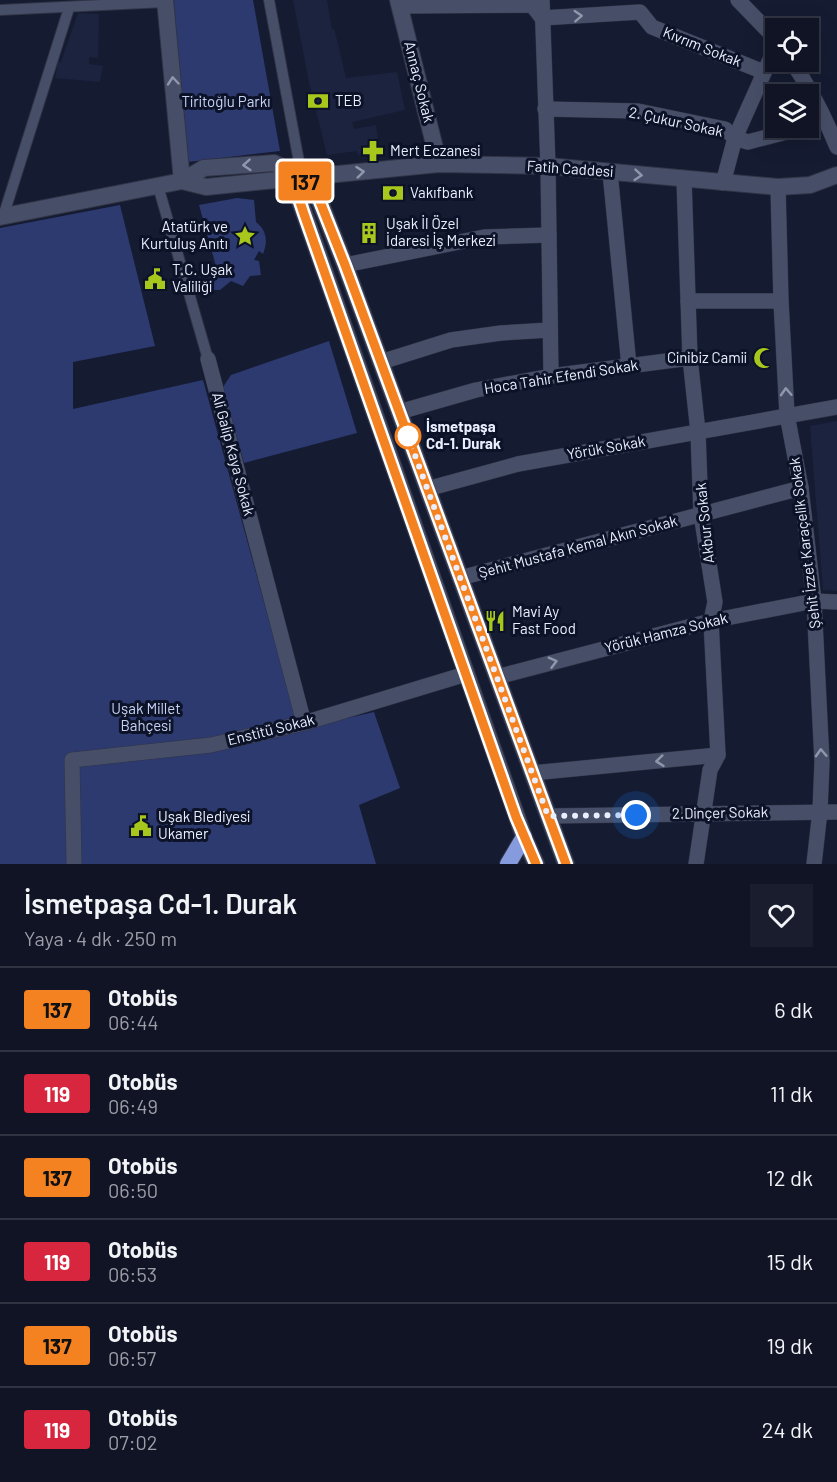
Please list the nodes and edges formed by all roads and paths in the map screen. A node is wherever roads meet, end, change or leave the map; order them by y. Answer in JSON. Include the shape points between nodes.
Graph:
{"nodes":[{"id":1,"x":269,"y":0,"type":"edge"},
{"id":2,"x":542,"y":0,"type":"edge"},
{"id":3,"x":738,"y":0,"type":"edge"},
{"id":4,"x":165,"y":1,"type":"edge"},
{"id":5,"x":399,"y":3,"type":"edge"},
{"id":6,"x":69,"y":8,"type":"junction"},
{"id":7,"x":0,"y":10,"type":"edge"},
{"id":8,"x":542,"y":18,"type":"junction"},
{"id":9,"x":765,"y":28,"type":"edge"},
{"id":10,"x":764,"y":72,"type":"joint"},
{"id":11,"x":800,"y":72,"type":"edge"},
{"id":12,"x":545,"y":109,"type":"junction"},
{"id":13,"x":827,"y":121,"type":"junction"},
{"id":14,"x":819,"y":123,"type":"edge"},
{"id":15,"x":735,"y":138,"type":"junction"},
{"id":16,"x":765,"y":138,"type":"edge"},
{"id":17,"x":837,"y":147,"type":"edge"},
{"id":18,"x":439,"y":164,"type":"junction"},
{"id":19,"x":548,"y":166,"type":"junction"},
{"id":20,"x":610,"y":172,"type":"junction"},
{"id":21,"x":837,"y":175,"type":"edge"},
{"id":22,"x":302,"y":178,"type":"junction"},
{"id":23,"x":684,"y":179,"type":"junction"},
{"id":24,"x":182,"y":181,"type":"junction"},
{"id":25,"x":723,"y":183,"type":"junction"},
{"id":26,"x":158,"y":186,"type":"junction"},
{"id":27,"x":778,"y":186,"type":"junction"},
{"id":28,"x":1,"y":216,"type":"edge"},
{"id":29,"x":549,"y":235,"type":"junction"},
{"id":30,"x":345,"y":265,"type":"junction"},
{"id":31,"x":688,"y":301,"type":"junction"},
{"id":32,"x":781,"y":301,"type":"junction"},
{"id":33,"x":550,"y":330,"type":"junction"},
{"id":34,"x":690,"y":358,"type":"junction"},
{"id":35,"x":208,"y":359,"type":"joint"},
{"id":36,"x":381,"y":362,"type":"junction"},
{"id":37,"x":629,"y":366,"type":"junction"},
{"id":38,"x":551,"y":376,"type":"junction"},
{"id":39,"x":837,"y":407,"type":"edge"},
{"id":40,"x":399,"y":412,"type":"junction"},
{"id":41,"x":787,"y":415,"type":"junction"},
{"id":42,"x":698,"y":432,"type":"junction"},
{"id":43,"x":801,"y":488,"type":"junction"},
{"id":44,"x":428,"y":489,"type":"junction"},
{"id":45,"x":701,"y":514,"type":"junction"},
{"id":46,"x":460,"y":578,"type":"junction"},
{"id":47,"x":814,"y":601,"type":"junction"},
{"id":48,"x":837,"y":602,"type":"edge"},
{"id":49,"x":711,"y":621,"type":"junction"},
{"id":50,"x":466,"y":674,"type":"junction"},
{"id":51,"x":497,"y":677,"type":"junction"},
{"id":52,"x":304,"y":723,"type":"junction"},
{"id":53,"x":718,"y":755,"type":"junction"},
{"id":54,"x":532,"y":773,"type":"junction"},
{"id":55,"x":820,"y":811,"type":"junction"},
{"id":56,"x":837,"y":812,"type":"edge"},
{"id":57,"x":703,"y":814,"type":"junction"},
{"id":58,"x":548,"y":816,"type":"junction"},
{"id":59,"x":524,"y":837,"type":"junction"},
{"id":60,"x":74,"y":864,"type":"edge"},
{"id":61,"x":508,"y":864,"type":"edge"},
{"id":62,"x":536,"y":864,"type":"edge"},
{"id":63,"x":566,"y":864,"type":"edge"},
{"id":64,"x":696,"y":864,"type":"edge"},
{"id":65,"x":814,"y":864,"type":"edge"}],
"edges":[{"from":1,"to":22,"type":"street"},
{"from":2,"to":8,"type":"street"},
{"from":3,"to":9,"type":"street"},
{"from":4,"to":6,"type":"street"},
{"from":24,"to":4,"type":"main road","one_way":true},
{"from":5,"to":8,"type":"street","via":[[532,5]]},
{"from":5,"to":18,"type":"main road","name":"Annaç Sokak"},
{"from":6,"to":7,"type":"street"},
{"from":6,"to":28,"type":"street"},
{"from":8,"to":10,"type":"street","name":"Kıvrım Sokak","one_way":true,"via":[[640,12],[652,27]]},
{"from":8,"to":12,"type":"street"},
{"from":10,"to":15,"type":"street"},
{"from":11,"to":13,"type":"street"},
{"from":12,"to":15,"type":"street","name":"2. Çukur Sokak","via":[[638,111],[725,129]]},
{"from":12,"to":19,"type":"street"},
{"from":13,"to":14,"type":"street"},
{"from":13,"to":17,"type":"street"},
{"from":15,"to":16,"type":"street","name":"2. Çukur Sokak","via":[[748,142]]},
{"from":15,"to":25,"type":"street"},
{"from":18,"to":19,"type":"main road","name":"Fatih Caddesi"},
{"from":22,"to":18,"type":"main road","name":"Fatih Caddesi","one_way":true},
{"from":19,"to":20,"type":"main road","name":"Fatih Caddesi"},
{"from":19,"to":29,"type":"street"},
{"from":20,"to":23,"type":"main road","name":"Fatih Caddesi","one_way":true},
{"from":20,"to":37,"type":"street"},
{"from":21,"to":27,"type":"main road","name":"Fatih Caddesi","via":[[810,185]]},
{"from":22,"to":24,"type":"main road","via":[[274,163],[204,168]]},
{"from":22,"to":30,"type":"main road","via":[[315,189]]},
{"from":22,"to":50,"type":"main road","via":[[297,193]]},
{"from":23,"to":25,"type":"main road","name":"Fatih Caddesi"},
{"from":23,"to":31,"type":"street","name":"Akbur Sokak"},
{"from":24,"to":26,"type":"main road"},
{"from":25,"to":27,"type":"main road","name":"Fatih Caddesi"},
{"from":26,"to":28,"type":"main road"},
{"from":26,"to":35,"type":"street","name":"Ali Galip Kaya Sokak"},
{"from":27,"to":32,"type":"street","name":"Şehit İzzet Karaçelik Sokak"},
{"from":29,"to":30,"type":"street","via":[[484,237]]},
{"from":29,"to":33,"type":"street"},
{"from":30,"to":36,"type":"main road"},
{"from":31,"to":32,"type":"street"},
{"from":31,"to":34,"type":"street","name":"Akbur Sokak"},
{"from":41,"to":32,"type":"street","name":"Şehit İzzet Karaçelik Sokak","one_way":true},
{"from":33,"to":36,"type":"street","via":[[451,340]]},
{"from":33,"to":38,"type":"street"},
{"from":34,"to":37,"type":"street","name":"Hoca Tahir Efendi Sokak"},
{"from":34,"to":42,"type":"street","name":"Akbur Sokak"},
{"from":35,"to":52,"type":"street","name":"Ali Galip Kaya Sokak"},
{"from":36,"to":40,"type":"main road"},
{"from":37,"to":38,"type":"street","name":"Hoca Tahir Efendi Sokak"},
{"from":38,"to":40,"type":"street","name":"Hoca Tahir Efendi Sokak","via":[[476,390]]},
{"from":39,"to":41,"type":"street","name":"Yörük Sokak"},
{"from":40,"to":44,"type":"main road"},
{"from":41,"to":42,"type":"street","name":"Yörük Sokak"},
{"from":41,"to":43,"type":"street","name":"Şehit İzzet Karaçelik Sokak"},
{"from":42,"to":44,"type":"street","name":"Yörük Sokak","via":[[518,464]]},
{"from":42,"to":45,"type":"street","name":"Akbur Sokak"},
{"from":43,"to":45,"type":"street","name":"Şehit Mustafa Kemal Akın Sokak"},
{"from":43,"to":47,"type":"street","name":"Şehit İzzet Karaçelik Sokak"},
{"from":44,"to":46,"type":"main road"},
{"from":45,"to":46,"type":"street","name":"Şehit Mustafa Kemal Akın Sokak"},
{"from":45,"to":49,"type":"street","name":"Akbur Sokak","via":[[715,602]]},
{"from":46,"to":51,"type":"main road"},
{"from":47,"to":48,"type":"street","name":"Yörük Hamza Sokak"},
{"from":47,"to":49,"type":"street","name":"Yörük Hamza Sokak"},
{"from":55,"to":47,"type":"street","name":"Şehit İzzet Karaçelik Sokak","one_way":true,"via":[[822,762]]},
{"from":51,"to":49,"type":"street","name":"Yörük Hamza Sokak","one_way":true},
{"from":49,"to":53,"type":"street","name":"Akbur Sokak"},
{"from":50,"to":52,"type":"street","name":"Enstitü Sokak"},
{"from":50,"to":59,"type":"main road"},
{"from":51,"to":54,"type":"main road"},
{"from":52,"to":60,"type":"street","name":"Enstitü Sokak","via":[[211,745],[72,760]]},
{"from":53,"to":54,"type":"street","one_way":true},
{"from":53,"to":57,"type":"street","name":"Akbur Sokak","via":[[710,770]]},
{"from":54,"to":58,"type":"main road"},
{"from":55,"to":56,"type":"street","name":"2.Dinçer Sokak"},
{"from":55,"to":57,"type":"street","name":"2.Dinçer Sokak"},
{"from":55,"to":65,"type":"street","name":"Şehit İzzet Karaçelik Sokak"},
{"from":57,"to":58,"type":"street","name":"2.Dinçer Sokak"},
{"from":57,"to":64,"type":"street","name":"Akbur Sokak"},
{"from":58,"to":63,"type":"main road"},
{"from":59,"to":61,"type":"highway"},
{"from":59,"to":62,"type":"main road"}]}
